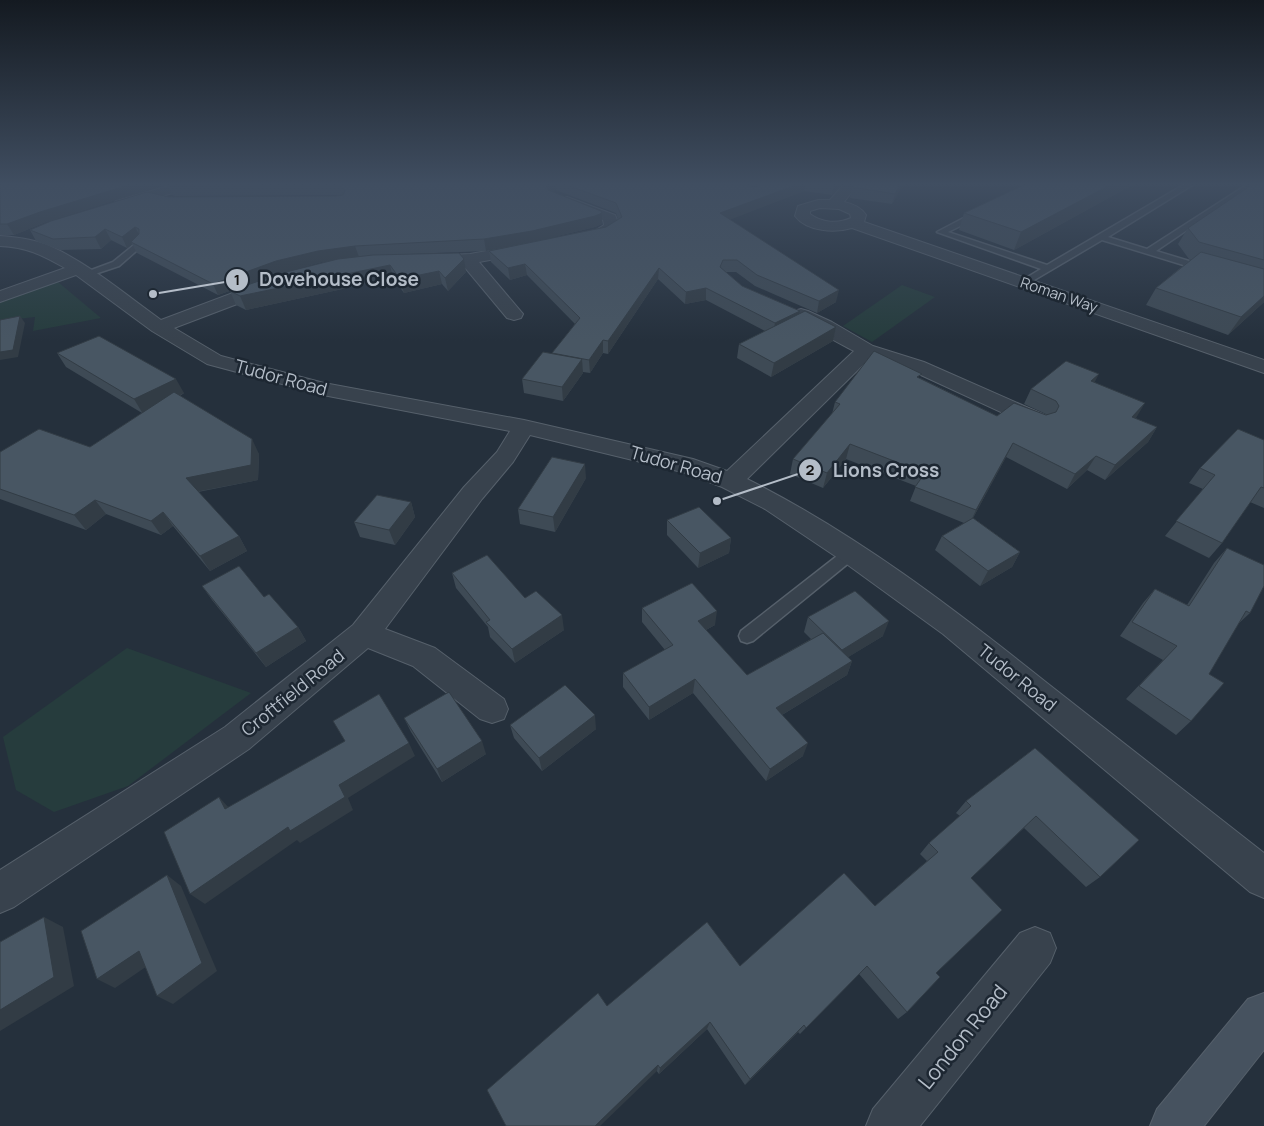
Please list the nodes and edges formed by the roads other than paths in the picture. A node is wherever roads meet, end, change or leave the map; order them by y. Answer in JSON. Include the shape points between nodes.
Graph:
{"nodes":[{"id":1,"x":586,"y":237,"type":"edge"},
{"id":2,"x":892,"y":237,"type":"edge"},
{"id":3,"x":954,"y":237,"type":"edge"},
{"id":4,"x":1100,"y":237,"type":"joint"},
{"id":5,"x":1172,"y":237,"type":"edge"},
{"id":6,"x":12,"y":241,"type":"edge"},
{"id":7,"x":562,"y":242,"type":"edge"},
{"id":8,"x":140,"y":244,"type":"edge"},
{"id":9,"x":543,"y":246,"type":"edge"},
{"id":10,"x":1148,"y":252,"type":"junction"},
{"id":11,"x":470,"y":259,"type":"junction"},
{"id":12,"x":414,"y":261,"type":"edge"},
{"id":13,"x":1049,"y":269,"type":"junction"},
{"id":14,"x":81,"y":272,"type":"junction"},
{"id":15,"x":1215,"y":272,"type":"edge"},
{"id":16,"x":286,"y":280,"type":"edge"},
{"id":17,"x":1024,"y":283,"type":"junction"},
{"id":18,"x":0,"y":297,"type":"edge"},
{"id":19,"x":782,"y":307,"type":"edge"},
{"id":20,"x":514,"y":314,"type":"dead end"},
{"id":21,"x":159,"y":327,"type":"junction"},
{"id":22,"x":866,"y":350,"type":"junction"},
{"id":23,"x":1264,"y":367,"type":"edge"},
{"id":24,"x":1039,"y":421,"type":"edge"},
{"id":25,"x":524,"y":427,"type":"junction"},
{"id":26,"x":731,"y":481,"type":"junction"},
{"id":27,"x":851,"y":553,"type":"junction"},
{"id":28,"x":364,"y":634,"type":"junction"},
{"id":29,"x":747,"y":636,"type":"dead end"},
{"id":30,"x":492,"y":709,"type":"dead end"},
{"id":31,"x":1264,"y":878,"type":"edge"},
{"id":32,"x":0,"y":893,"type":"edge"},
{"id":33,"x":1035,"y":948,"type":"dead end"},
{"id":34,"x":1264,"y":1015,"type":"edge"},
{"id":35,"x":890,"y":1126,"type":"edge"},
{"id":36,"x":1174,"y":1126,"type":"edge"}],
"edges":[{"from":1,"to":7,"type":"street"},
{"from":2,"to":17,"type":"street","name":"Roman Way"},
{"from":3,"to":13,"type":"lane"},
{"from":4,"to":10,"type":"lane"},
{"from":4,"to":13,"type":"lane"},
{"from":5,"to":10,"type":"lane"},
{"from":6,"to":14,"type":"street","name":"Tudor Road","via":[[46,250]]},
{"from":8,"to":14,"type":"lane","via":[[116,264]]},
{"from":9,"to":11,"type":"street"},
{"from":10,"to":15,"type":"lane"},
{"from":11,"to":12,"type":"street"},
{"from":11,"to":20,"type":"street","via":[[471,266]]},
{"from":13,"to":17,"type":"lane"},
{"from":14,"to":18,"type":"street"},
{"from":14,"to":21,"type":"street","name":"Tudor Road"},
{"from":16,"to":21,"type":"street"},
{"from":17,"to":23,"type":"street","name":"Roman Way"},
{"from":19,"to":22,"type":"street","via":[[825,326]]},
{"from":21,"to":25,"type":"street","name":"Tudor Road","via":[[214,360],[323,389]]},
{"from":22,"to":24,"type":"street","via":[[918,366]]},
{"from":22,"to":26,"type":"street"},
{"from":25,"to":26,"type":"street","name":"Tudor Road","via":[[693,467]]},
{"from":25,"to":28,"type":"street","name":"Croftfield Road","via":[[505,457],[473,493]]},
{"from":26,"to":27,"type":"street","name":"Tudor Road","via":[[774,503]]},
{"from":27,"to":29,"type":"lane"},
{"from":27,"to":31,"type":"street","name":"Tudor Road","via":[[954,626]]},
{"from":28,"to":30,"type":"street","via":[[424,657]]},
{"from":28,"to":32,"type":"street","name":"Croftfield Road","via":[[237,738]]},
{"from":33,"to":35,"type":"street","name":"London Road"},
{"from":34,"to":36,"type":"street"}]}
